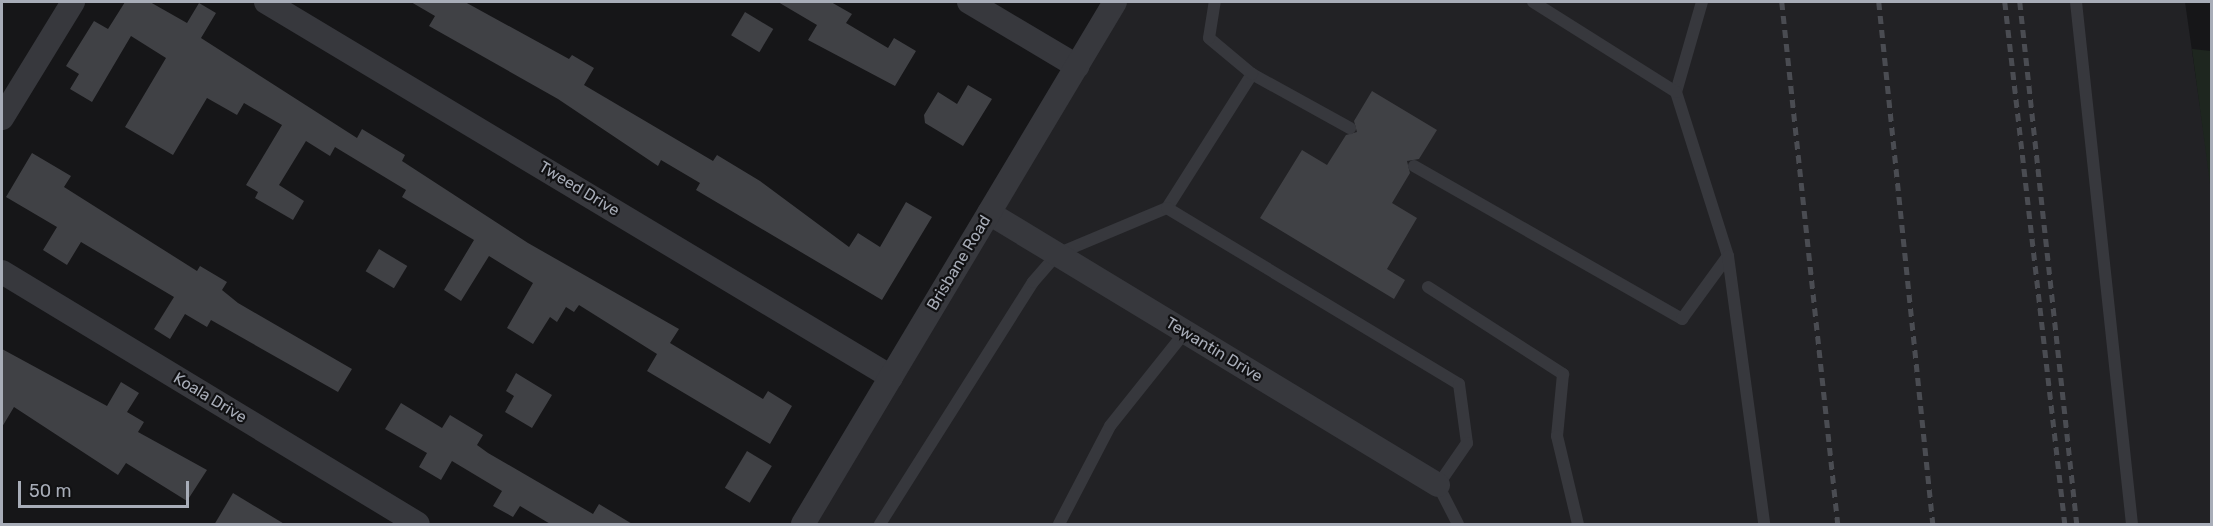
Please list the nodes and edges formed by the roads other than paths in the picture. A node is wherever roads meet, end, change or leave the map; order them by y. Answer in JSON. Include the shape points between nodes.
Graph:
{"nodes":[{"id":1,"x":73,"y":2,"type":"edge"},
{"id":2,"x":266,"y":2,"type":"edge"},
{"id":3,"x":969,"y":2,"type":"edge"},
{"id":4,"x":1115,"y":2,"type":"edge"},
{"id":5,"x":1215,"y":2,"type":"edge"},
{"id":6,"x":1533,"y":2,"type":"edge"},
{"id":7,"x":1702,"y":2,"type":"edge"},
{"id":8,"x":2076,"y":2,"type":"edge"},
{"id":9,"x":1077,"y":66,"type":"junction"},
{"id":10,"x":1252,"y":74,"type":"junction"},
{"id":11,"x":1676,"y":92,"type":"junction"},
{"id":12,"x":2,"y":118,"type":"edge"},
{"id":13,"x":1350,"y":128,"type":"dead end"},
{"id":14,"x":1414,"y":166,"type":"dead end"},
{"id":15,"x":1167,"y":208,"type":"junction"},
{"id":16,"x":989,"y":213,"type":"junction"},
{"id":17,"x":1057,"y":254,"type":"junction"},
{"id":18,"x":1728,"y":256,"type":"junction"},
{"id":19,"x":2,"y":272,"type":"edge"},
{"id":20,"x":1428,"y":287,"type":"dead end"},
{"id":21,"x":1185,"y":332,"type":"junction"},
{"id":22,"x":891,"y":377,"type":"junction"},
{"id":23,"x":1438,"y":485,"type":"junction"},
{"id":24,"x":418,"y":525,"type":"edge"},
{"id":25,"x":803,"y":525,"type":"edge"},
{"id":26,"x":880,"y":525,"type":"edge"},
{"id":27,"x":1059,"y":525,"type":"edge"},
{"id":28,"x":1458,"y":525,"type":"edge"},
{"id":29,"x":1578,"y":525,"type":"edge"},
{"id":30,"x":1764,"y":525,"type":"edge"},
{"id":31,"x":2132,"y":525,"type":"edge"}],
"edges":[{"from":1,"to":12,"type":"street"},
{"from":2,"to":22,"type":"street","name":"Tweed Drive"},
{"from":3,"to":9,"type":"street"},
{"from":4,"to":9,"type":"street","name":"Brisbane Road"},
{"from":5,"to":10,"type":"lane","via":[[1209,38]]},
{"from":6,"to":11,"type":"lane"},
{"from":7,"to":11,"type":"lane"},
{"from":8,"to":31,"type":"lane"},
{"from":9,"to":16,"type":"street","name":"Brisbane Road"},
{"from":10,"to":13,"type":"lane"},
{"from":10,"to":15,"type":"lane"},
{"from":11,"to":18,"type":"lane"},
{"from":14,"to":18,"type":"lane","via":[[1682,319]]},
{"from":15,"to":17,"type":"lane"},
{"from":15,"to":23,"type":"lane","via":[[1459,384],[1467,443]]},
{"from":16,"to":17,"type":"street","name":"Tewantin Drive"},
{"from":16,"to":22,"type":"street","name":"Brisbane Road"},
{"from":17,"to":21,"type":"street","name":"Tewantin Drive"},
{"from":17,"to":26,"type":"lane","via":[[1033,282]]},
{"from":18,"to":30,"type":"lane"},
{"from":19,"to":24,"type":"street","name":"Koala Drive"},
{"from":20,"to":29,"type":"lane","via":[[1563,374],[1557,436]]},
{"from":21,"to":23,"type":"street","name":"Tewantin Drive"},
{"from":21,"to":27,"type":"lane","via":[[1110,426]]},
{"from":22,"to":25,"type":"street","name":"Brisbane Road"},
{"from":23,"to":28,"type":"lane"}]}
